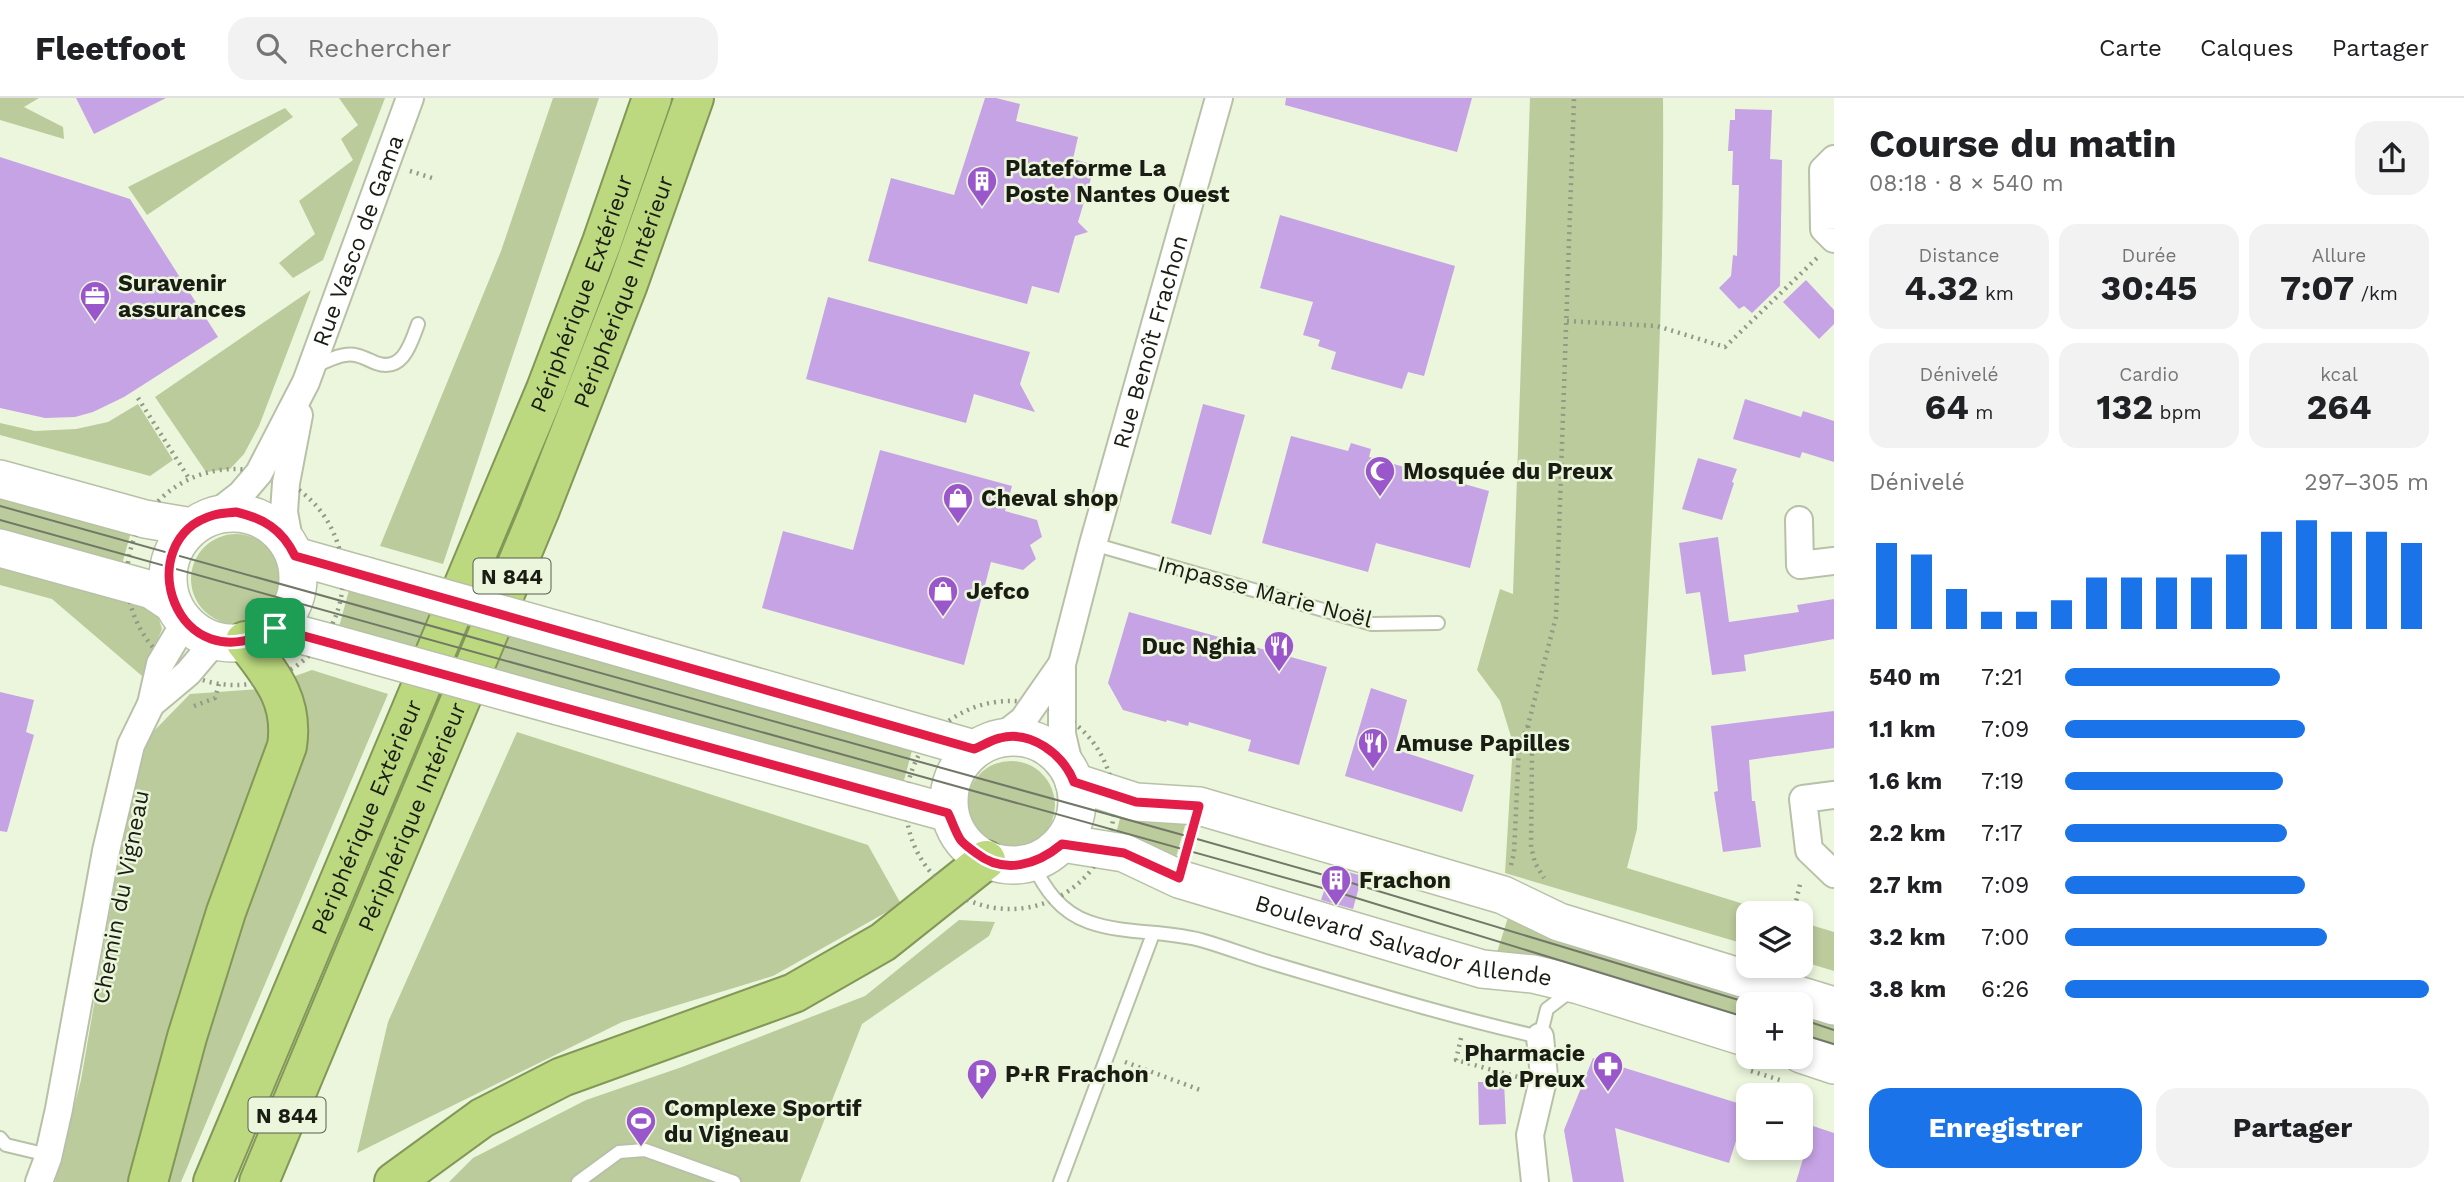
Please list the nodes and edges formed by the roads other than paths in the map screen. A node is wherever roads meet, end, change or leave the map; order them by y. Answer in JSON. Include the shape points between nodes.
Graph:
{"nodes":[{"id":1,"x":410,"y":98,"type":"edge"},
{"id":2,"x":652,"y":98,"type":"edge"},
{"id":3,"x":694,"y":98,"type":"edge"},
{"id":4,"x":1219,"y":98,"type":"edge"},
{"id":5,"x":1834,"y":159,"type":"edge"},
{"id":6,"x":1829,"y":245,"type":"edge"},
{"id":7,"x":418,"y":324,"type":"dead end"},
{"id":8,"x":308,"y":375,"type":"junction"},
{"id":9,"x":0,"y":479,"type":"edge"},
{"id":10,"x":1799,"y":520,"type":"dead end"},
{"id":11,"x":203,"y":521,"type":"junction"},
{"id":12,"x":1093,"y":544,"type":"junction"},
{"id":13,"x":0,"y":548,"type":"edge"},
{"id":14,"x":292,"y":550,"type":"junction"},
{"id":15,"x":1834,"y":561,"type":"edge"},
{"id":16,"x":179,"y":613,"type":"junction"},
{"id":17,"x":1438,"y":623,"type":"dead end"},
{"id":18,"x":242,"y":638,"type":"junction"},
{"id":19,"x":1062,"y":664,"type":"junction"},
{"id":20,"x":151,"y":704,"type":"junction"},
{"id":21,"x":987,"y":743,"type":"junction"},
{"id":22,"x":1072,"y":778,"type":"junction"},
{"id":23,"x":1834,"y":795,"type":"edge"},
{"id":24,"x":948,"y":813,"type":"junction"},
{"id":25,"x":1062,"y":844,"type":"junction"},
{"id":26,"x":986,"y":860,"type":"junction"},
{"id":27,"x":1032,"y":863,"type":"junction"},
{"id":28,"x":1834,"y":874,"type":"edge"},
{"id":29,"x":1153,"y":934,"type":"junction"},
{"id":30,"x":1579,"y":985,"type":"junction"},
{"id":31,"x":1834,"y":1006,"type":"edge"},
{"id":32,"x":1736,"y":1034,"type":"edge"},
{"id":33,"x":1540,"y":1037,"type":"junction"},
{"id":34,"x":1813,"y":1058,"type":"edge"},
{"id":35,"x":1834,"y":1065,"type":"edge"},
{"id":36,"x":0,"y":1138,"type":"edge"},
{"id":37,"x":48,"y":1155,"type":"junction"},
{"id":38,"x":39,"y":1182,"type":"edge"},
{"id":39,"x":148,"y":1182,"type":"edge"},
{"id":40,"x":213,"y":1182,"type":"edge"},
{"id":41,"x":259,"y":1182,"type":"edge"},
{"id":42,"x":394,"y":1182,"type":"edge"},
{"id":43,"x":578,"y":1182,"type":"edge"},
{"id":44,"x":734,"y":1182,"type":"edge"},
{"id":45,"x":1060,"y":1182,"type":"edge"},
{"id":46,"x":1535,"y":1182,"type":"edge"}],
"edges":[{"from":1,"to":8,"type":"street","name":"Rue Vasco de Gama"},
{"from":2,"to":40,"type":"highway","name":"Périphérique Extérieur","number":"N 844","via":[[546,389]]},
{"from":3,"to":41,"type":"highway","name":"Périphérique Intérieur","number":"N 844","via":[[544,500]]},
{"from":4,"to":12,"type":"street","name":"Rue Benoît Frachon"},
{"from":5,"to":6,"type":"street","via":[[1823,170],[1824,229]]},
{"from":7,"to":8,"type":"lane","via":[[407,352],[395,363],[379,364],[343,354]]},
{"from":8,"to":11,"type":"street","name":"Rue Vasco de Gama","via":[[259,473],[241,494]]},
{"from":8,"to":14,"type":"street","name":"Rue Vasco de Gama","via":[[286,483],[284,512]]},
{"from":9,"to":11,"type":"street","via":[[145,519]]},
{"from":10,"to":15,"type":"street","via":[[1800,565]]},
{"from":11,"to":14,"type":"street","via":[[236,512],[257,517],[276,528]]},
{"from":11,"to":16,"type":"street","via":[[181,539],[172,554],[169,586]]},
{"from":12,"to":17,"type":"lane","name":"Impasse Marie Noël","via":[[1372,624]]},
{"from":12,"to":19,"type":"street","name":"Rue Benoît Frachon"},
{"from":13,"to":16,"type":"street","via":[[152,590]]},
{"from":14,"to":18,"type":"street","via":[[298,588],[286,616]]},
{"from":14,"to":21,"type":"street","bridge":true,"via":[[354,581]]},
{"from":16,"to":18,"type":"street","via":[[199,633]]},
{"from":16,"to":20,"type":"street","name":"Chemin du Vigneau"},
{"from":18,"to":20,"type":"street","name":"Chemin du Vigneau"},
{"from":18,"to":24,"type":"street","bridge":true,"via":[[331,635],[558,706]]},
{"from":18,"to":39,"type":"highway","via":[[283,697],[290,727],[278,773],[226,912]]},
{"from":19,"to":21,"type":"street","via":[[1023,720]]},
{"from":19,"to":22,"type":"street","via":[[1062,734]]},
{"from":20,"to":37,"type":"street","name":"Chemin du Vigneau","via":[[131,745],[106,851]]},
{"from":21,"to":22,"type":"street","via":[[1019,737],[1040,743],[1058,755]]},
{"from":21,"to":24,"type":"street","via":[[955,771]]},
{"from":22,"to":25,"type":"street","via":[[1075,819]]},
{"from":22,"to":31,"type":"street","via":[[1136,802],[1199,806],[1503,895],[1559,922]]},
{"from":23,"to":28,"type":"street","via":[[1803,799],[1809,850]]},
{"from":24,"to":26,"type":"street","via":[[960,841]]},
{"from":25,"to":27,"type":"street"},
{"from":25,"to":30,"type":"street","name":"Boulevard Salvador Allende","via":[[1124,853],[1179,878],[1482,969]]},
{"from":26,"to":27,"type":"street","via":[[1015,866]]},
{"from":26,"to":42,"type":"highway","via":[[883,942],[794,993],[562,1077],[482,1118]]},
{"from":27,"to":29,"type":"lane","via":[[1052,898],[1067,910],[1088,922]]},
{"from":29,"to":33,"type":"lane","via":[[1202,940],[1368,993]]},
{"from":29,"to":45,"type":"lane"},
{"from":30,"to":32,"type":"street","name":"Boulevard Salvador Allende"},
{"from":30,"to":33,"type":"lane","via":[[1547,1009]]},
{"from":33,"to":46,"type":"street","via":[[1544,1076],[1530,1135]]},
{"from":34,"to":35,"type":"street"},
{"from":36,"to":37,"type":"lane","via":[[6,1145]]},
{"from":37,"to":38,"type":"street","name":"Chemin du Vigneau"},
{"from":43,"to":44,"type":"lane","via":[[619,1152],[645,1150]]}]}
